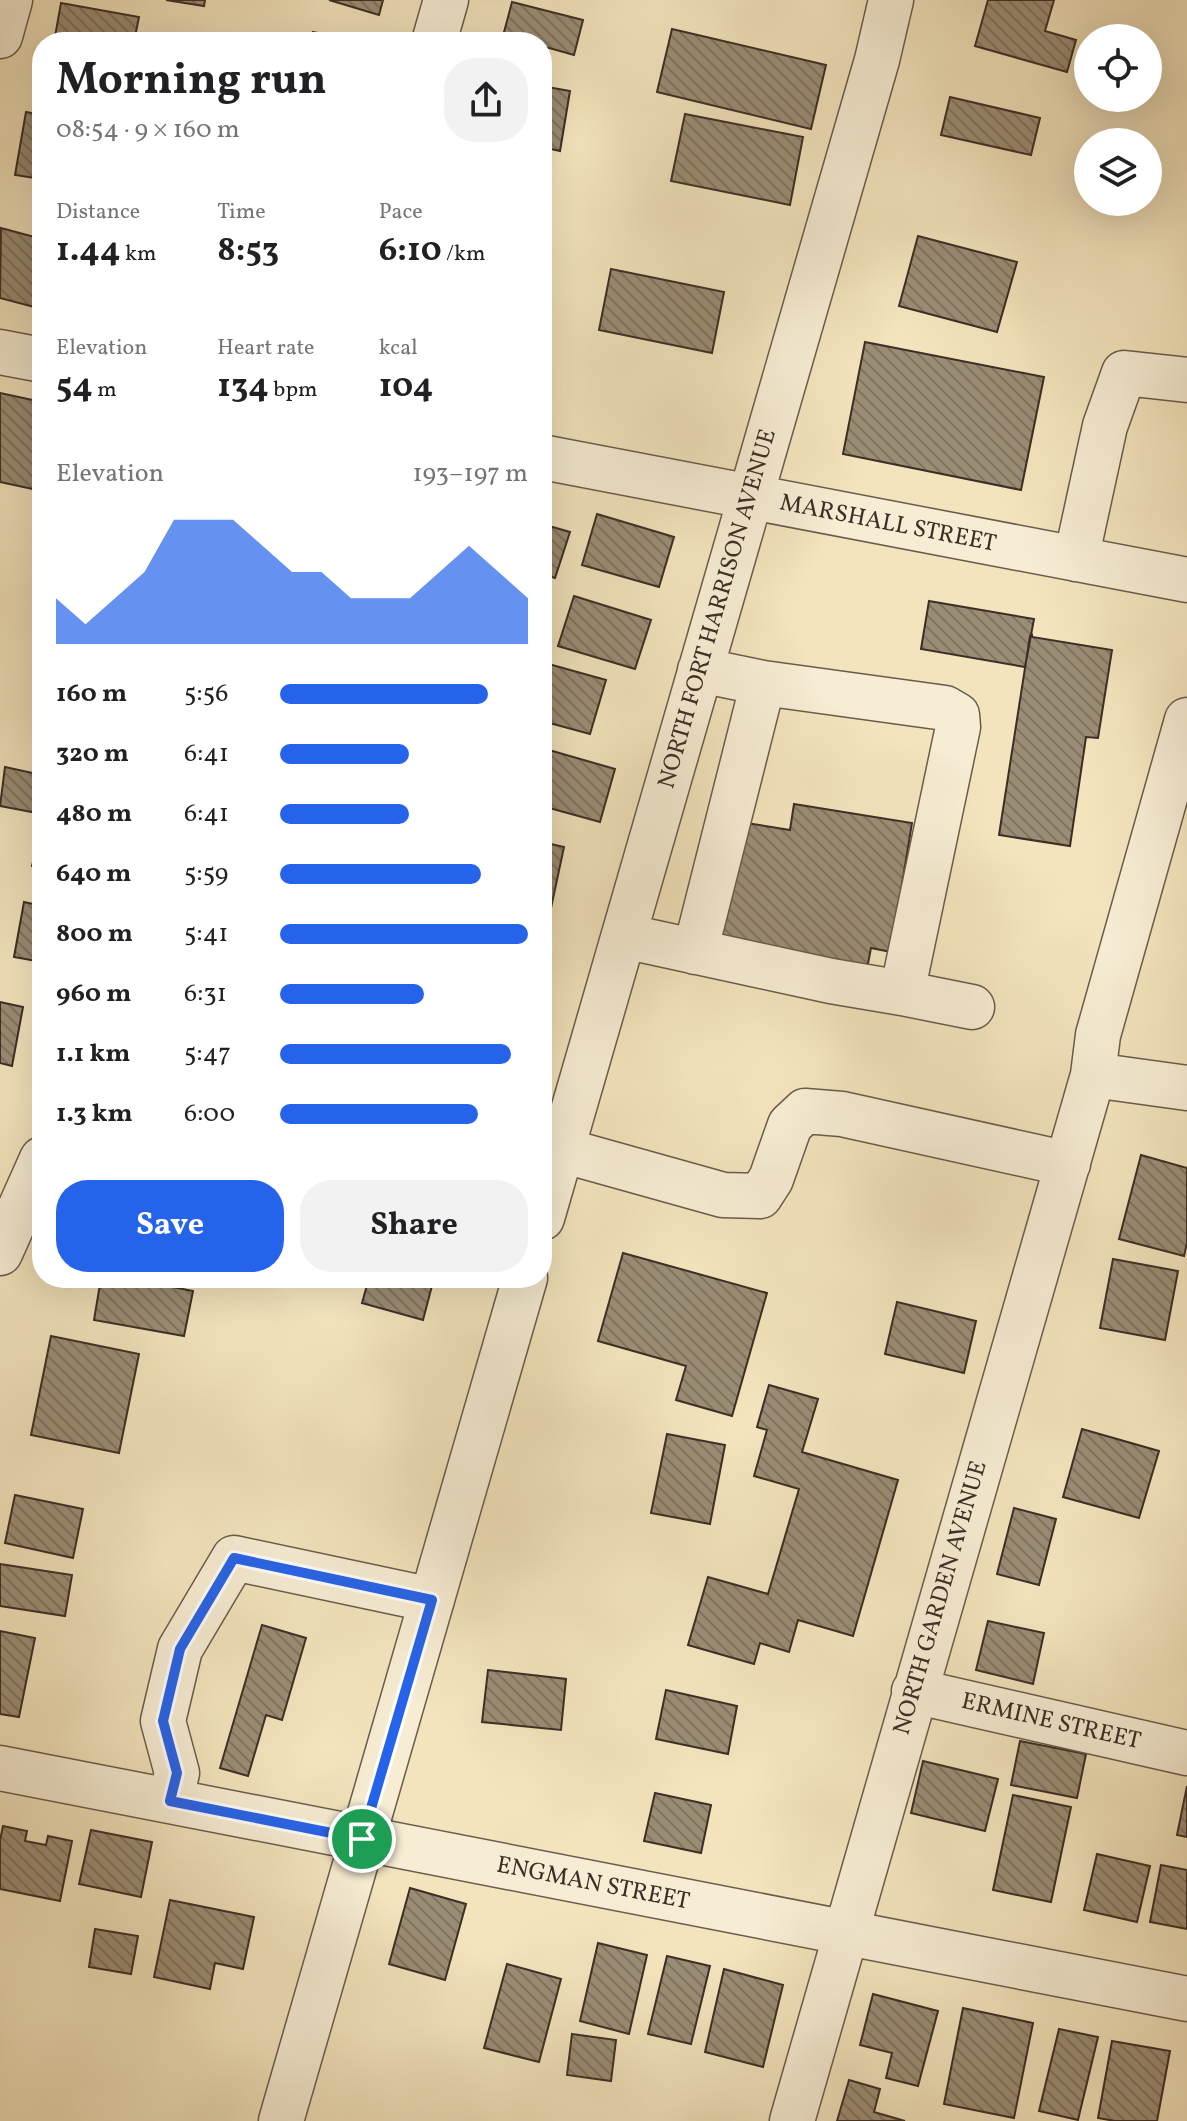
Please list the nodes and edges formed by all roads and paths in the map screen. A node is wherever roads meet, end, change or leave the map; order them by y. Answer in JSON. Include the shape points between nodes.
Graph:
{"nodes":[{"id":1,"x":10,"y":0,"type":"edge"},
{"id":2,"x":446,"y":0,"type":"edge"},
{"id":3,"x":878,"y":3,"type":"edge"},
{"id":4,"x":437,"y":32,"type":"edge"},
{"id":5,"x":0,"y":36,"type":"edge"},
{"id":6,"x":0,"y":352,"type":"edge"},
{"id":7,"x":32,"y":358,"type":"edge"},
{"id":8,"x":1187,"y":380,"type":"edge"},
{"id":9,"x":552,"y":459,"type":"edge"},
{"id":10,"x":750,"y":498,"type":"junction"},
{"id":11,"x":1076,"y":559,"type":"junction"},
{"id":12,"x":1187,"y":580,"type":"edge"},
{"id":13,"x":700,"y":670,"type":"junction"},
{"id":14,"x":763,"y":683,"type":"junction"},
{"id":15,"x":1187,"y":720,"type":"edge"},
{"id":16,"x":624,"y":936,"type":"junction"},
{"id":17,"x":695,"y":952,"type":"junction"},
{"id":18,"x":902,"y":993,"type":"junction"},
{"id":19,"x":972,"y":1007,"type":"dead end"},
{"id":20,"x":1093,"y":1075,"type":"junction"},
{"id":21,"x":1187,"y":1088,"type":"edge"},
{"id":22,"x":562,"y":1150,"type":"junction"},
{"id":23,"x":1068,"y":1164,"type":"junction"},
{"id":24,"x":32,"y":1181,"type":"edge"},
{"id":25,"x":552,"y":1184,"type":"edge"},
{"id":26,"x":0,"y":1253,"type":"edge"},
{"id":27,"x":522,"y":1288,"type":"edge"},
{"id":28,"x":432,"y":1600,"type":"junction"},
{"id":29,"x":914,"y":1691,"type":"junction"},
{"id":30,"x":1187,"y":1753,"type":"edge"},
{"id":31,"x":0,"y":1768,"type":"edge"},
{"id":32,"x":170,"y":1801,"type":"junction"},
{"id":33,"x":362,"y":1839,"type":"junction"},
{"id":34,"x":845,"y":1933,"type":"junction"},
{"id":35,"x":1187,"y":1999,"type":"edge"},
{"id":36,"x":281,"y":2121,"type":"edge"},
{"id":37,"x":792,"y":2121,"type":"edge"}],
"edges":[{"from":1,"to":5,"type":"street"},
{"from":2,"to":4,"type":"street"},
{"from":3,"to":10,"type":"street","name":"NORTH FORT HARRISON AVENUE","via":[[877,60]]},
{"from":6,"to":7,"type":"street"},
{"from":8,"to":11,"type":"street","via":[[1124,373],[1105,426]]},
{"from":9,"to":10,"type":"street","name":"MARSHALL STREET"},
{"from":10,"to":11,"type":"street","name":"MARSHALL STREET"},
{"from":10,"to":13,"type":"street","name":"NORTH FORT HARRISON AVENUE"},
{"from":11,"to":12,"type":"street","name":"MARSHALL STREET"},
{"from":13,"to":14,"type":"street"},
{"from":13,"to":16,"type":"street","name":"NORTH FORT HARRISON AVENUE"},
{"from":14,"to":17,"type":"street"},
{"from":14,"to":18,"type":"street","via":[[945,708],[957,715]]},
{"from":15,"to":20,"type":"street","name":"NORTH GARDEN AVENUE","via":[[1098,1035]]},
{"from":16,"to":17,"type":"street"},
{"from":16,"to":22,"type":"street","name":"NORTH FORT HARRISON AVENUE"},
{"from":17,"to":18,"type":"street"},
{"from":18,"to":19,"type":"street"},
{"from":20,"to":21,"type":"street"},
{"from":20,"to":23,"type":"street","name":"NORTH GARDEN AVENUE"},
{"from":22,"to":23,"type":"street","via":[[723,1195],[760,1196],[790,1125],[805,1111],[842,1114]]},
{"from":22,"to":25,"type":"street","name":"NORTH FORT HARRISON AVENUE"},
{"from":23,"to":29,"type":"street","name":"NORTH GARDEN AVENUE"},
{"from":24,"to":26,"type":"street"},
{"from":27,"to":28,"type":"street"},
{"from":28,"to":32,"type":"street","via":[[234,1558],[180,1649],[163,1721],[177,1773]]},
{"from":28,"to":33,"type":"street"},
{"from":29,"to":30,"type":"street","name":"ERMINE STREET"},
{"from":29,"to":34,"type":"street","name":"NORTH GARDEN AVENUE"},
{"from":31,"to":32,"type":"street","name":"ENGMAN STREET"},
{"from":32,"to":33,"type":"street","name":"ENGMAN STREET"},
{"from":33,"to":34,"type":"street","name":"ENGMAN STREET"},
{"from":33,"to":36,"type":"street"},
{"from":34,"to":35,"type":"street","name":"ENGMAN STREET"},
{"from":34,"to":37,"type":"street","name":"NORTH GARDEN AVENUE"}]}
